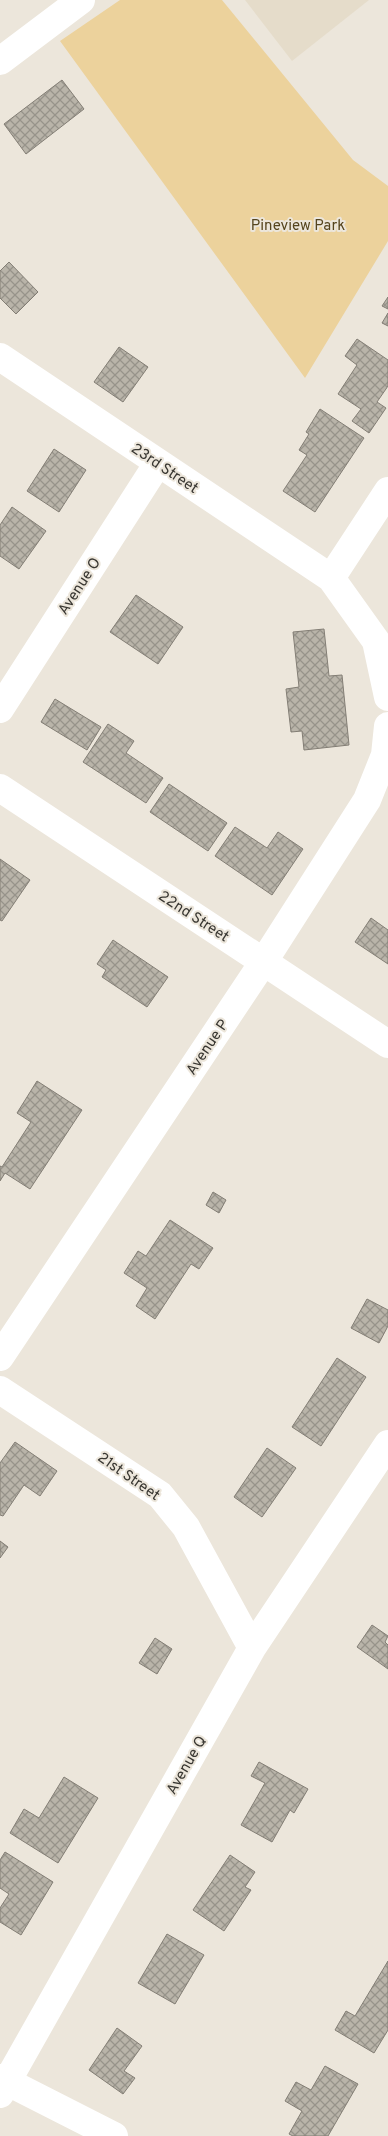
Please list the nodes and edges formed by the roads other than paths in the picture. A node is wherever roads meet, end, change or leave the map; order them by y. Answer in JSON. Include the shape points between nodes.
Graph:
{"nodes":[{"id":1,"x":81,"y":0,"type":"edge"},
{"id":2,"x":0,"y":61,"type":"edge"},
{"id":3,"x":0,"y":357,"type":"edge"},
{"id":4,"x":158,"y":463,"type":"junction"},
{"id":5,"x":388,"y":491,"type":"edge"},
{"id":6,"x":331,"y":578,"type":"junction"},
{"id":7,"x":388,"y":697,"type":"edge"},
{"id":8,"x":0,"y":709,"type":"edge"},
{"id":9,"x":388,"y":726,"type":"edge"},
{"id":10,"x":0,"y":788,"type":"edge"},
{"id":11,"x":264,"y":961,"type":"junction"},
{"id":12,"x":388,"y":1044,"type":"edge"},
{"id":13,"x":0,"y":1357,"type":"edge"},
{"id":14,"x":0,"y":1390,"type":"edge"},
{"id":15,"x":388,"y":1444,"type":"edge"},
{"id":16,"x":252,"y":1648,"type":"junction"},
{"id":17,"x":2,"y":2085,"type":"edge"},
{"id":18,"x":114,"y":2136,"type":"edge"}],
"edges":[{"from":1,"to":2,"type":"street"},
{"from":3,"to":4,"type":"street","name":"23rd Street"},
{"from":4,"to":6,"type":"street","name":"23rd Street"},
{"from":4,"to":8,"type":"street","name":"Avenue O"},
{"from":5,"to":6,"type":"street"},
{"from":6,"to":7,"type":"street","via":[[376,641]]},
{"from":9,"to":11,"type":"street","name":"Avenue P","via":[[385,755],[367,800]]},
{"from":10,"to":11,"type":"street","name":"22nd Street"},
{"from":11,"to":12,"type":"street","name":"22nd Street"},
{"from":11,"to":13,"type":"street","name":"Avenue P"},
{"from":14,"to":16,"type":"street","name":"21st Street","via":[[160,1495],[186,1528]]},
{"from":15,"to":16,"type":"street","name":"Avenue Q"},
{"from":16,"to":17,"type":"street","name":"Avenue Q"},
{"from":17,"to":18,"type":"street"}]}
